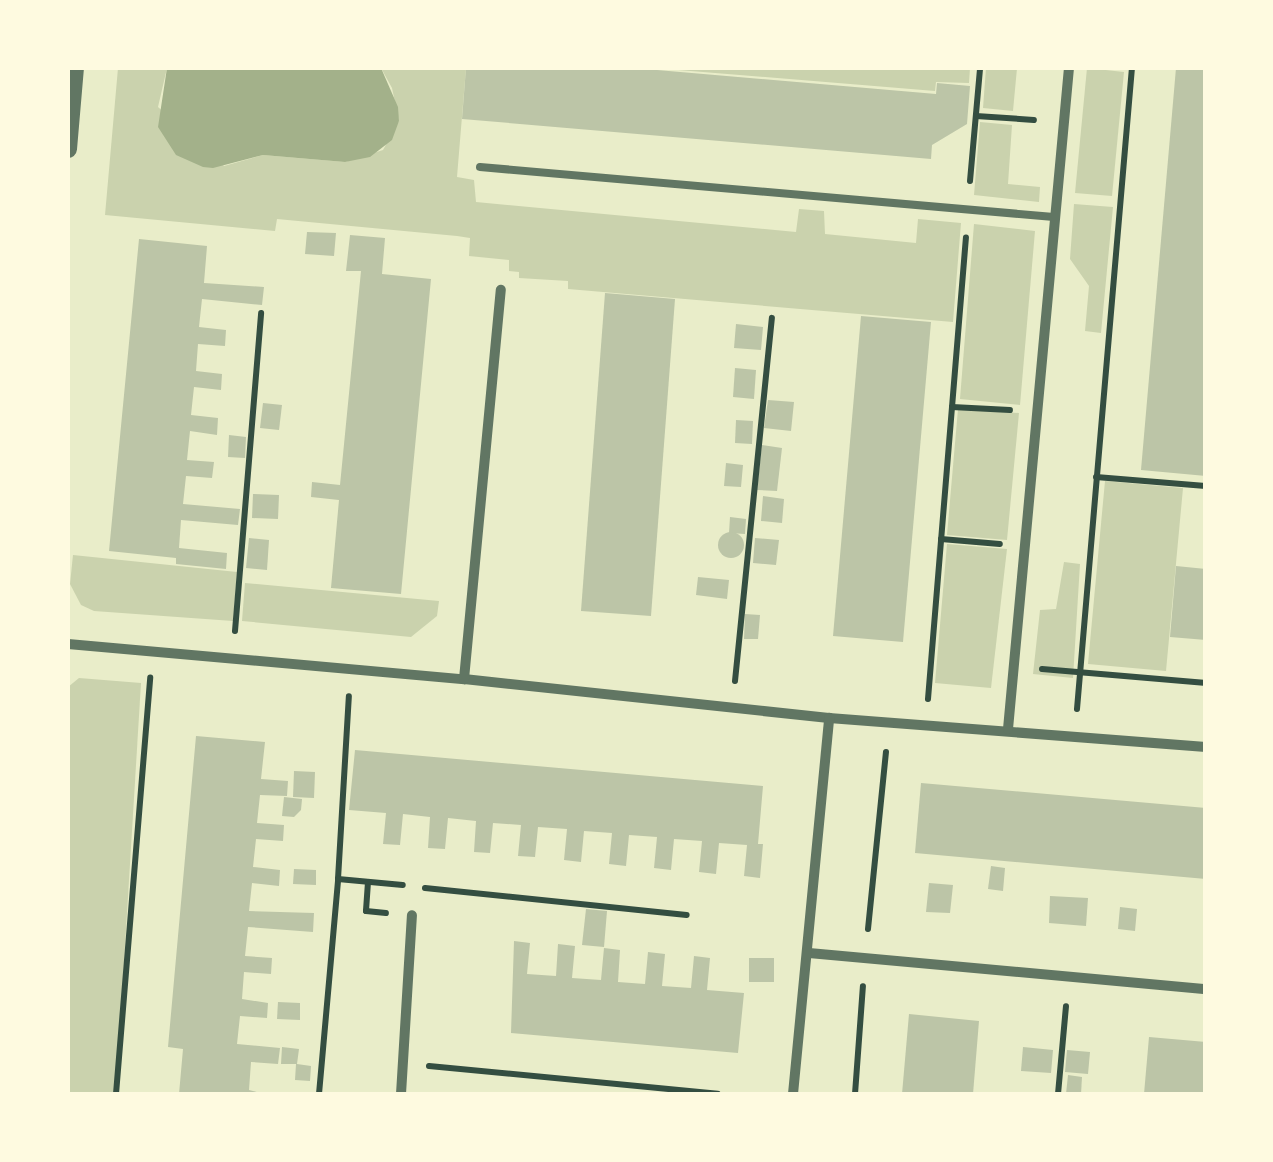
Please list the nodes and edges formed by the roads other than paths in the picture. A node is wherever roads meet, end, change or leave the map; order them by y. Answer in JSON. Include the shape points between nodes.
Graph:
{"nodes":[{"id":1,"x":75,"y":68,"type":"edge"},
{"id":2,"x":1068,"y":68,"type":"edge"},
{"id":3,"x":68,"y":147,"type":"edge"},
{"id":4,"x":480,"y":167,"type":"dead end"},
{"id":5,"x":1054,"y":217,"type":"junction"},
{"id":6,"x":501,"y":290,"type":"dead end"},
{"id":7,"x":68,"y":644,"type":"edge"},
{"id":8,"x":464,"y":679,"type":"junction"},
{"id":9,"x":829,"y":718,"type":"junction"},
{"id":10,"x":1008,"y":729,"type":"junction"},
{"id":11,"x":1206,"y":746,"type":"edge"},
{"id":12,"x":412,"y":915,"type":"dead end"},
{"id":13,"x":809,"y":953,"type":"junction"},
{"id":14,"x":1206,"y":989,"type":"edge"},
{"id":15,"x":400,"y":1094,"type":"edge"},
{"id":16,"x":793,"y":1094,"type":"edge"}],
"edges":[{"from":1,"to":3,"type":"street"},
{"from":2,"to":5,"type":"street"},
{"from":4,"to":5,"type":"lane"},
{"from":5,"to":10,"type":"street"},
{"from":6,"to":8,"type":"street"},
{"from":7,"to":8,"type":"street"},
{"from":8,"to":9,"type":"street"},
{"from":9,"to":10,"type":"street"},
{"from":9,"to":13,"type":"street"},
{"from":10,"to":11,"type":"street"},
{"from":12,"to":15,"type":"street"},
{"from":13,"to":14,"type":"street"},
{"from":13,"to":16,"type":"street"}]}
